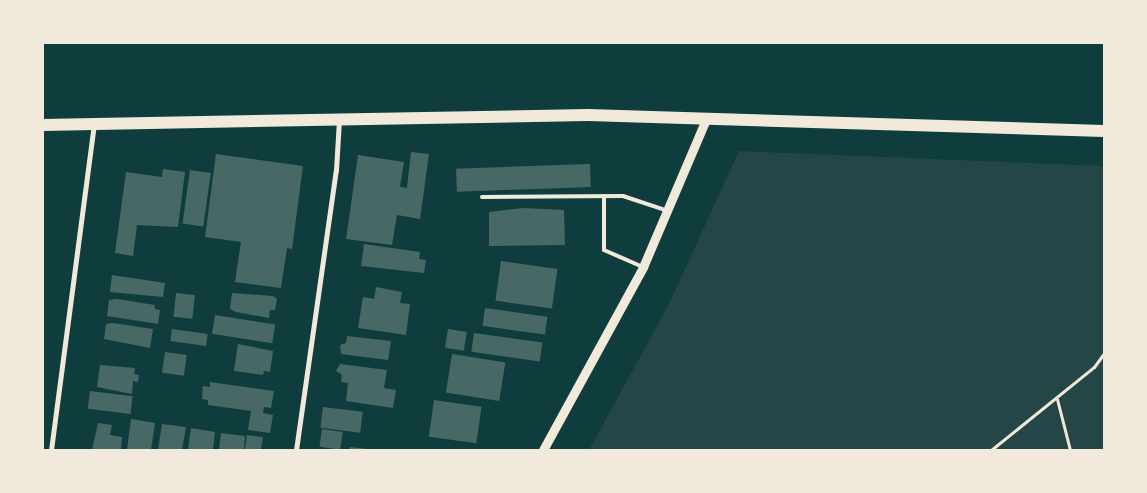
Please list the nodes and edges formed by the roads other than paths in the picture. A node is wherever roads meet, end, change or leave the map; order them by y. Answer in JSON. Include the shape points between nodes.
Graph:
{"nodes":[{"id":1,"x":707,"y":117,"type":"junction"},
{"id":2,"x":339,"y":118,"type":"junction"},
{"id":3,"x":94,"y":124,"type":"junction"},
{"id":4,"x":42,"y":125,"type":"edge"},
{"id":5,"x":1104,"y":131,"type":"edge"},
{"id":6,"x":604,"y":196,"type":"junction"},
{"id":7,"x":482,"y":197,"type":"dead end"},
{"id":8,"x":668,"y":211,"type":"junction"},
{"id":9,"x":643,"y":267,"type":"junction"},
{"id":10,"x":51,"y":450,"type":"edge"},
{"id":11,"x":296,"y":450,"type":"edge"},
{"id":12,"x":543,"y":450,"type":"edge"}],
"edges":[{"from":1,"to":2,"type":"main road","via":[[522,115]]},
{"from":1,"to":5,"type":"main road"},
{"from":1,"to":8,"type":"street"},
{"from":2,"to":3,"type":"main road"},
{"from":2,"to":11,"type":"street","via":[[336,170]]},
{"from":3,"to":4,"type":"main road"},
{"from":3,"to":10,"type":"street"},
{"from":6,"to":7,"type":"lane"},
{"from":6,"to":8,"type":"lane","via":[[623,196]]},
{"from":6,"to":9,"type":"lane","via":[[604,250]]},
{"from":8,"to":9,"type":"street"},
{"from":9,"to":12,"type":"street"}]}
